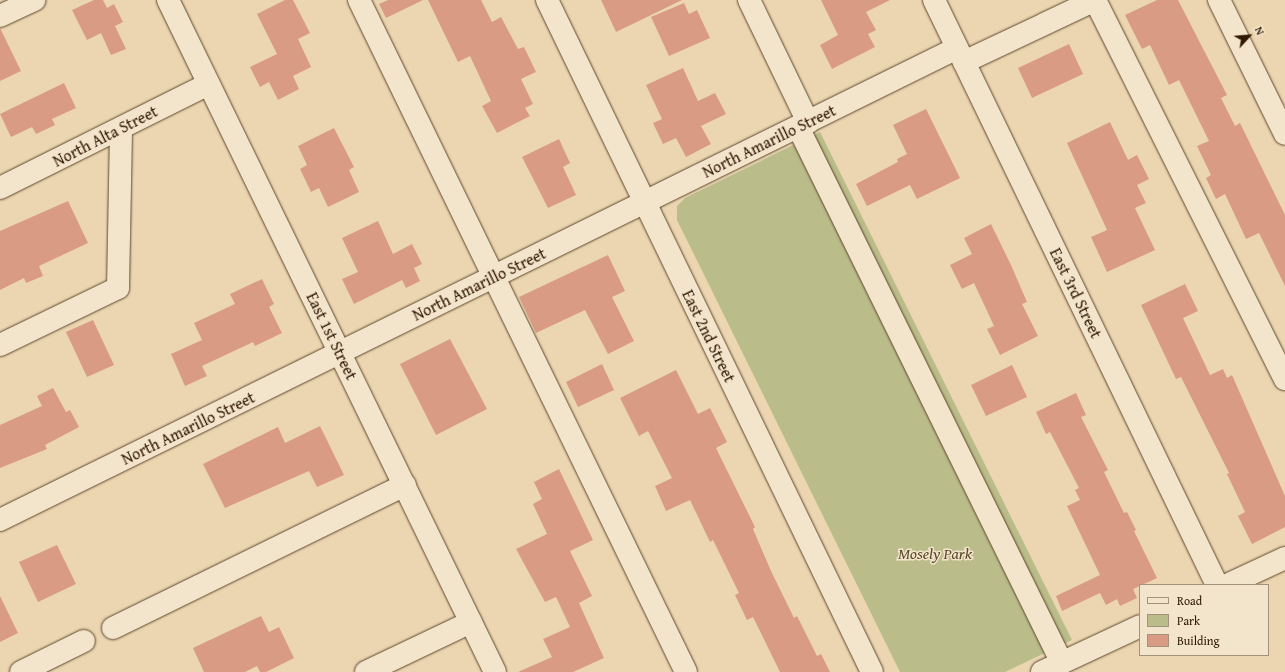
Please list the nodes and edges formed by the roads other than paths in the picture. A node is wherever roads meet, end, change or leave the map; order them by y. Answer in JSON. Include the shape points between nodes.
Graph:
{"nodes":[{"id":1,"x":34,"y":0,"type":"edge"},
{"id":2,"x":168,"y":0,"type":"edge"},
{"id":3,"x":359,"y":0,"type":"edge"},
{"id":4,"x":547,"y":0,"type":"edge"},
{"id":5,"x":748,"y":0,"type":"edge"},
{"id":6,"x":934,"y":0,"type":"edge"},
{"id":7,"x":1095,"y":0,"type":"edge"},
{"id":8,"x":1219,"y":0,"type":"edge"},
{"id":9,"x":0,"y":16,"type":"edge"},
{"id":10,"x":961,"y":55,"type":"junction"},
{"id":11,"x":209,"y":84,"type":"junction"},
{"id":12,"x":803,"y":124,"type":"junction"},
{"id":13,"x":121,"y":128,"type":"junction"},
{"id":14,"x":1285,"y":134,"type":"edge"},
{"id":15,"x":0,"y":188,"type":"edge"},
{"id":16,"x":644,"y":203,"type":"junction"},
{"id":17,"x":494,"y":277,"type":"junction"},
{"id":18,"x":0,"y":344,"type":"edge"},
{"id":19,"x":340,"y":353,"type":"junction"},
{"id":20,"x":1285,"y":379,"type":"edge"},
{"id":21,"x":405,"y":485,"type":"junction"},
{"id":22,"x":0,"y":520,"type":"edge"},
{"id":23,"x":1285,"y":558,"type":"edge"},
{"id":24,"x":1217,"y":584,"type":"edge"},
{"id":25,"x":1229,"y":584,"type":"edge"},
{"id":26,"x":471,"y":622,"type":"junction"},
{"id":27,"x":1139,"y":626,"type":"edge"},
{"id":28,"x":114,"y":628,"type":"dead end"},
{"id":29,"x":84,"y":641,"type":"dead end"},
{"id":30,"x":1062,"y":663,"type":"junction"},
{"id":31,"x":21,"y":672,"type":"edge"},
{"id":32,"x":366,"y":672,"type":"edge"},
{"id":33,"x":496,"y":672,"type":"edge"},
{"id":34,"x":686,"y":672,"type":"edge"},
{"id":35,"x":872,"y":672,"type":"edge"},
{"id":36,"x":1042,"y":672,"type":"edge"}],
"edges":[{"from":1,"to":9,"type":"street"},
{"from":2,"to":11,"type":"street","name":"East 1st Street"},
{"from":3,"to":17,"type":"street"},
{"from":4,"to":16,"type":"street","name":"East 2nd Street"},
{"from":5,"to":12,"type":"street"},
{"from":6,"to":10,"type":"street","name":"East 3rd Street"},
{"from":7,"to":10,"type":"street","name":"North Amarillo Street"},
{"from":7,"to":20,"type":"street"},
{"from":8,"to":14,"type":"street"},
{"from":10,"to":12,"type":"street","name":"North Amarillo Street"},
{"from":10,"to":24,"type":"street","name":"East 3rd Street"},
{"from":11,"to":13,"type":"street","name":"North Alta Street"},
{"from":11,"to":19,"type":"street","name":"East 1st Street"},
{"from":12,"to":16,"type":"street","name":"North Amarillo Street"},
{"from":12,"to":30,"type":"street"},
{"from":13,"to":15,"type":"street","name":"North Alta Street"},
{"from":13,"to":18,"type":"street","via":[[118,288]]},
{"from":16,"to":17,"type":"street","name":"North Amarillo Street"},
{"from":16,"to":35,"type":"street","name":"East 2nd Street"},
{"from":17,"to":19,"type":"street","name":"North Amarillo Street"},
{"from":17,"to":34,"type":"street"},
{"from":19,"to":21,"type":"street","name":"East 1st Street"},
{"from":19,"to":22,"type":"street","name":"North Amarillo Street"},
{"from":21,"to":26,"type":"street","name":"East 1st Street"},
{"from":21,"to":28,"type":"street"},
{"from":23,"to":25,"type":"street"},
{"from":26,"to":32,"type":"street"},
{"from":26,"to":33,"type":"street","name":"East 1st Street"},
{"from":27,"to":30,"type":"street"},
{"from":29,"to":31,"type":"street"},
{"from":30,"to":36,"type":"street"}]}
